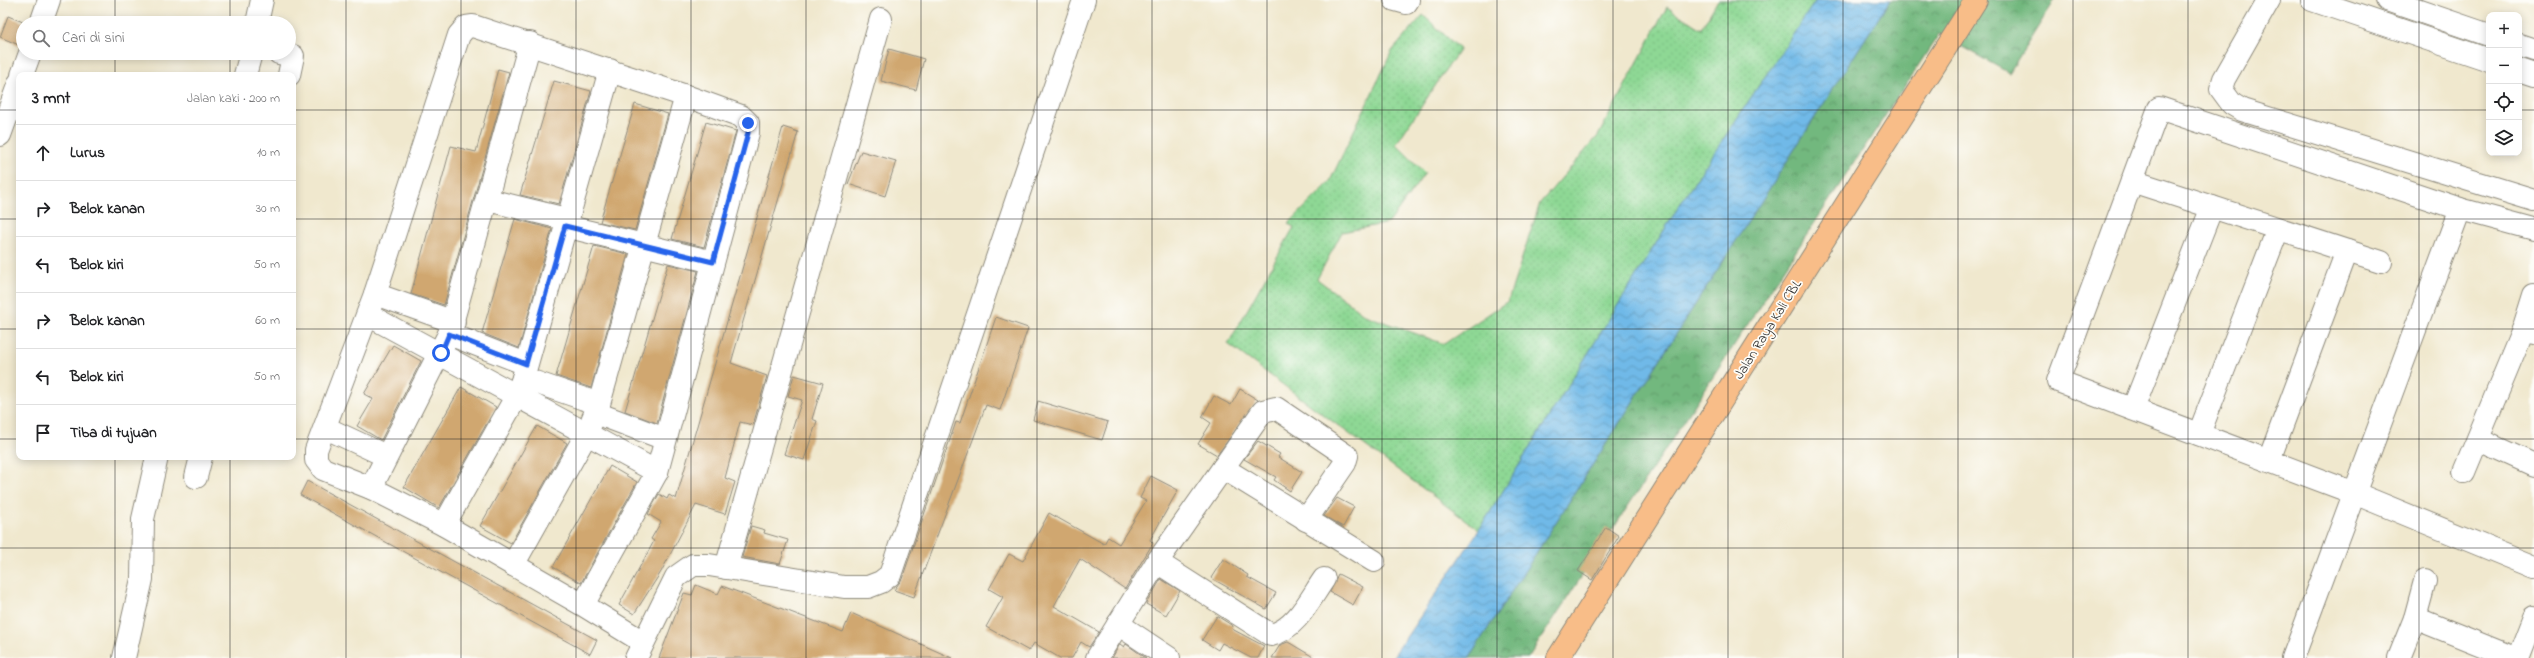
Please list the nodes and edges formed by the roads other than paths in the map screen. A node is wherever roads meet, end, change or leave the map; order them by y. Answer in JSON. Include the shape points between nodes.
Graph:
{"nodes":[{"id":1,"x":49,"y":0,"type":"edge"},
{"id":2,"x":262,"y":0,"type":"edge"},
{"id":3,"x":1084,"y":0,"type":"edge"},
{"id":4,"x":1395,"y":0,"type":"edge"},
{"id":5,"x":1408,"y":0,"type":"edge"},
{"id":6,"x":1976,"y":0,"type":"edge"},
{"id":7,"x":2269,"y":0,"type":"edge"},
{"id":8,"x":2312,"y":0,"type":"edge"},
{"id":9,"x":2386,"y":0,"type":"edge"},
{"id":10,"x":43,"y":16,"type":"edge"},
{"id":11,"x":259,"y":16,"type":"edge"},
{"id":12,"x":881,"y":19,"type":"dead end"},
{"id":13,"x":2486,"y":34,"type":"edge"},
{"id":14,"x":530,"y":43,"type":"junction"},
{"id":15,"x":2522,"y":46,"type":"edge"},
{"id":16,"x":2534,"y":50,"type":"edge"},
{"id":17,"x":2486,"y":59,"type":"edge"},
{"id":18,"x":27,"y":60,"type":"edge"},
{"id":19,"x":249,"y":60,"type":"edge"},
{"id":20,"x":292,"y":60,"type":"edge"},
{"id":21,"x":610,"y":70,"type":"junction"},
{"id":22,"x":2522,"y":71,"type":"edge"},
{"id":23,"x":23,"y":72,"type":"edge"},
{"id":24,"x":247,"y":72,"type":"edge"},
{"id":25,"x":290,"y":72,"type":"edge"},
{"id":26,"x":2534,"y":75,"type":"edge"},
{"id":27,"x":16,"y":91,"type":"edge"},
{"id":28,"x":686,"y":96,"type":"junction"},
{"id":29,"x":0,"y":135,"type":"edge"},
{"id":30,"x":2132,"y":181,"type":"junction"},
{"id":31,"x":488,"y":200,"type":"junction"},
{"id":32,"x":2534,"y":200,"type":"edge"},
{"id":33,"x":2212,"y":207,"type":"junction"},
{"id":34,"x":2460,"y":210,"type":"junction"},
{"id":35,"x":565,"y":223,"type":"junction"},
{"id":36,"x":2278,"y":229,"type":"junction"},
{"id":37,"x":2534,"y":229,"type":"edge"},
{"id":38,"x":644,"y":245,"type":"junction"},
{"id":39,"x":2347,"y":251,"type":"junction"},
{"id":40,"x":713,"y":262,"type":"junction"},
{"id":41,"x":2381,"y":262,"type":"dead end"},
{"id":42,"x":375,"y":294,"type":"junction"},
{"id":43,"x":2534,"y":295,"type":"edge"},
{"id":44,"x":368,"y":315,"type":"junction"},
{"id":45,"x":2528,"y":331,"type":"edge"},
{"id":46,"x":448,"y":336,"type":"junction"},
{"id":47,"x":522,"y":380,"type":"junction"},
{"id":48,"x":598,"y":408,"type":"junction"},
{"id":49,"x":2133,"y":409,"type":"junction"},
{"id":50,"x":326,"y":428,"type":"junction"},
{"id":51,"x":2200,"y":434,"type":"junction"},
{"id":52,"x":586,"y":435,"type":"junction"},
{"id":53,"x":665,"y":439,"type":"junction"},
{"id":54,"x":2479,"y":440,"type":"junction"},
{"id":55,"x":386,"y":456,"type":"junction"},
{"id":56,"x":156,"y":460,"type":"edge"},
{"id":57,"x":2269,"y":460,"type":"junction"},
{"id":58,"x":2534,"y":465,"type":"edge"},
{"id":59,"x":1223,"y":468,"type":"junction"},
{"id":60,"x":657,"y":472,"type":"junction"},
{"id":61,"x":2464,"y":472,"type":"dead end"},
{"id":62,"x":371,"y":488,"type":"junction"},
{"id":63,"x":2354,"y":493,"type":"junction"},
{"id":64,"x":1306,"y":520,"type":"junction"},
{"id":65,"x":444,"y":525,"type":"junction"},
{"id":66,"x":1374,"y":561,"type":"dead end"},
{"id":67,"x":1157,"y":562,"type":"junction"},
{"id":68,"x":513,"y":565,"type":"junction"},
{"id":69,"x":2534,"y":567,"type":"edge"},
{"id":70,"x":726,"y":568,"type":"junction"},
{"id":71,"x":1324,"y":580,"type":"dead end"},
{"id":72,"x":2425,"y":581,"type":"dead end"},
{"id":73,"x":583,"y":605,"type":"junction"},
{"id":74,"x":2534,"y":617,"type":"edge"},
{"id":75,"x":2415,"y":618,"type":"junction"},
{"id":76,"x":1118,"y":624,"type":"junction"},
{"id":77,"x":639,"y":650,"type":"edge"},
{"id":78,"x":2481,"y":652,"type":"edge"},
{"id":79,"x":124,"y":658,"type":"edge"},
{"id":80,"x":1098,"y":658,"type":"edge"},
{"id":81,"x":1169,"y":658,"type":"edge"},
{"id":82,"x":1558,"y":658,"type":"edge"},
{"id":83,"x":2293,"y":658,"type":"edge"},
{"id":84,"x":2399,"y":658,"type":"edge"},
{"id":85,"x":2514,"y":658,"type":"edge"},
{"id":86,"x":2518,"y":658,"type":"edge"}],
"edges":[{"from":1,"to":10,"type":"street"},
{"from":2,"to":11,"type":"street"},
{"from":3,"to":70,"type":"street","via":[[890,575],[868,587],[844,587]]},
{"from":4,"to":5,"type":"street","via":[[1406,3]]},
{"from":6,"to":82,"type":"main road","name":"Jalan Raya Kali CBL"},
{"from":7,"to":32,"type":"street","via":[[2224,79],[2221,89],[2232,104],[2242,110]]},
{"from":8,"to":17,"type":"street"},
{"from":9,"to":13,"type":"street"},
{"from":12,"to":70,"type":"street"},
{"from":14,"to":21,"type":"street"},
{"from":14,"to":31,"type":"street"},
{"from":14,"to":42,"type":"street","via":[[473,26],[466,27],[459,36]]},
{"from":15,"to":16,"type":"street"},
{"from":18,"to":23,"type":"street"},
{"from":19,"to":24,"type":"street"},
{"from":20,"to":25,"type":"street"},
{"from":21,"to":28,"type":"street"},
{"from":21,"to":35,"type":"street"},
{"from":22,"to":26,"type":"street"},
{"from":27,"to":29,"type":"street"},
{"from":28,"to":38,"type":"street"},
{"from":28,"to":40,"type":"street","via":[[741,116],[748,123],[748,133]]},
{"from":30,"to":33,"type":"street"},
{"from":30,"to":34,"type":"street","via":[[2159,108]]},
{"from":30,"to":49,"type":"street","via":[[2058,381]]},
{"from":31,"to":35,"type":"street"},
{"from":31,"to":46,"type":"street"},
{"from":33,"to":36,"type":"street"},
{"from":33,"to":49,"type":"street"},
{"from":34,"to":37,"type":"street"},
{"from":34,"to":63,"type":"street"},
{"from":35,"to":38,"type":"street"},
{"from":35,"to":47,"type":"street"},
{"from":36,"to":39,"type":"street"},
{"from":36,"to":51,"type":"street"},
{"from":38,"to":40,"type":"street"},
{"from":38,"to":48,"type":"street"},
{"from":39,"to":41,"type":"street"},
{"from":39,"to":57,"type":"street"},
{"from":40,"to":53,"type":"street"},
{"from":42,"to":44,"type":"street"},
{"from":42,"to":46,"type":"street"},
{"from":43,"to":45,"type":"street"},
{"from":44,"to":46,"type":"street"},
{"from":44,"to":50,"type":"street"},
{"from":45,"to":54,"type":"street"},
{"from":46,"to":47,"type":"street"},
{"from":46,"to":47,"type":"street"},
{"from":46,"to":55,"type":"street"},
{"from":47,"to":48,"type":"street"},
{"from":47,"to":52,"type":"street"},
{"from":47,"to":65,"type":"street"},
{"from":48,"to":52,"type":"street"},
{"from":48,"to":53,"type":"street"},
{"from":49,"to":51,"type":"street"},
{"from":50,"to":55,"type":"street"},
{"from":50,"to":62,"type":"street","via":[[316,450],[316,460],[323,469]]},
{"from":51,"to":57,"type":"street"},
{"from":52,"to":60,"type":"street"},
{"from":52,"to":68,"type":"street"},
{"from":53,"to":60,"type":"street"},
{"from":54,"to":58,"type":"street"},
{"from":54,"to":61,"type":"street"},
{"from":55,"to":62,"type":"street"},
{"from":56,"to":79,"type":"street","via":[[143,518],[142,579]]},
{"from":57,"to":63,"type":"street"},
{"from":59,"to":64,"type":"street"},
{"from":59,"to":64,"type":"street","via":[[1263,411],[1276,408],[1347,456],[1345,463]]},
{"from":59,"to":67,"type":"street"},
{"from":60,"to":73,"type":"street"},
{"from":62,"to":65,"type":"street"},
{"from":63,"to":69,"type":"street"},
{"from":63,"to":83,"type":"street"},
{"from":64,"to":66,"type":"street"},
{"from":65,"to":68,"type":"street"},
{"from":67,"to":71,"type":"street","via":[[1271,635],[1283,632],[1292,623]]},
{"from":67,"to":76,"type":"street"},
{"from":68,"to":73,"type":"street"},
{"from":70,"to":77,"type":"street","via":[[693,565],[676,577]]},
{"from":72,"to":75,"type":"street"},
{"from":73,"to":77,"type":"street"},
{"from":74,"to":86,"type":"street"},
{"from":75,"to":78,"type":"street"},
{"from":75,"to":84,"type":"street"},
{"from":76,"to":80,"type":"street"},
{"from":76,"to":81,"type":"street"},
{"from":78,"to":85,"type":"street"}]}
